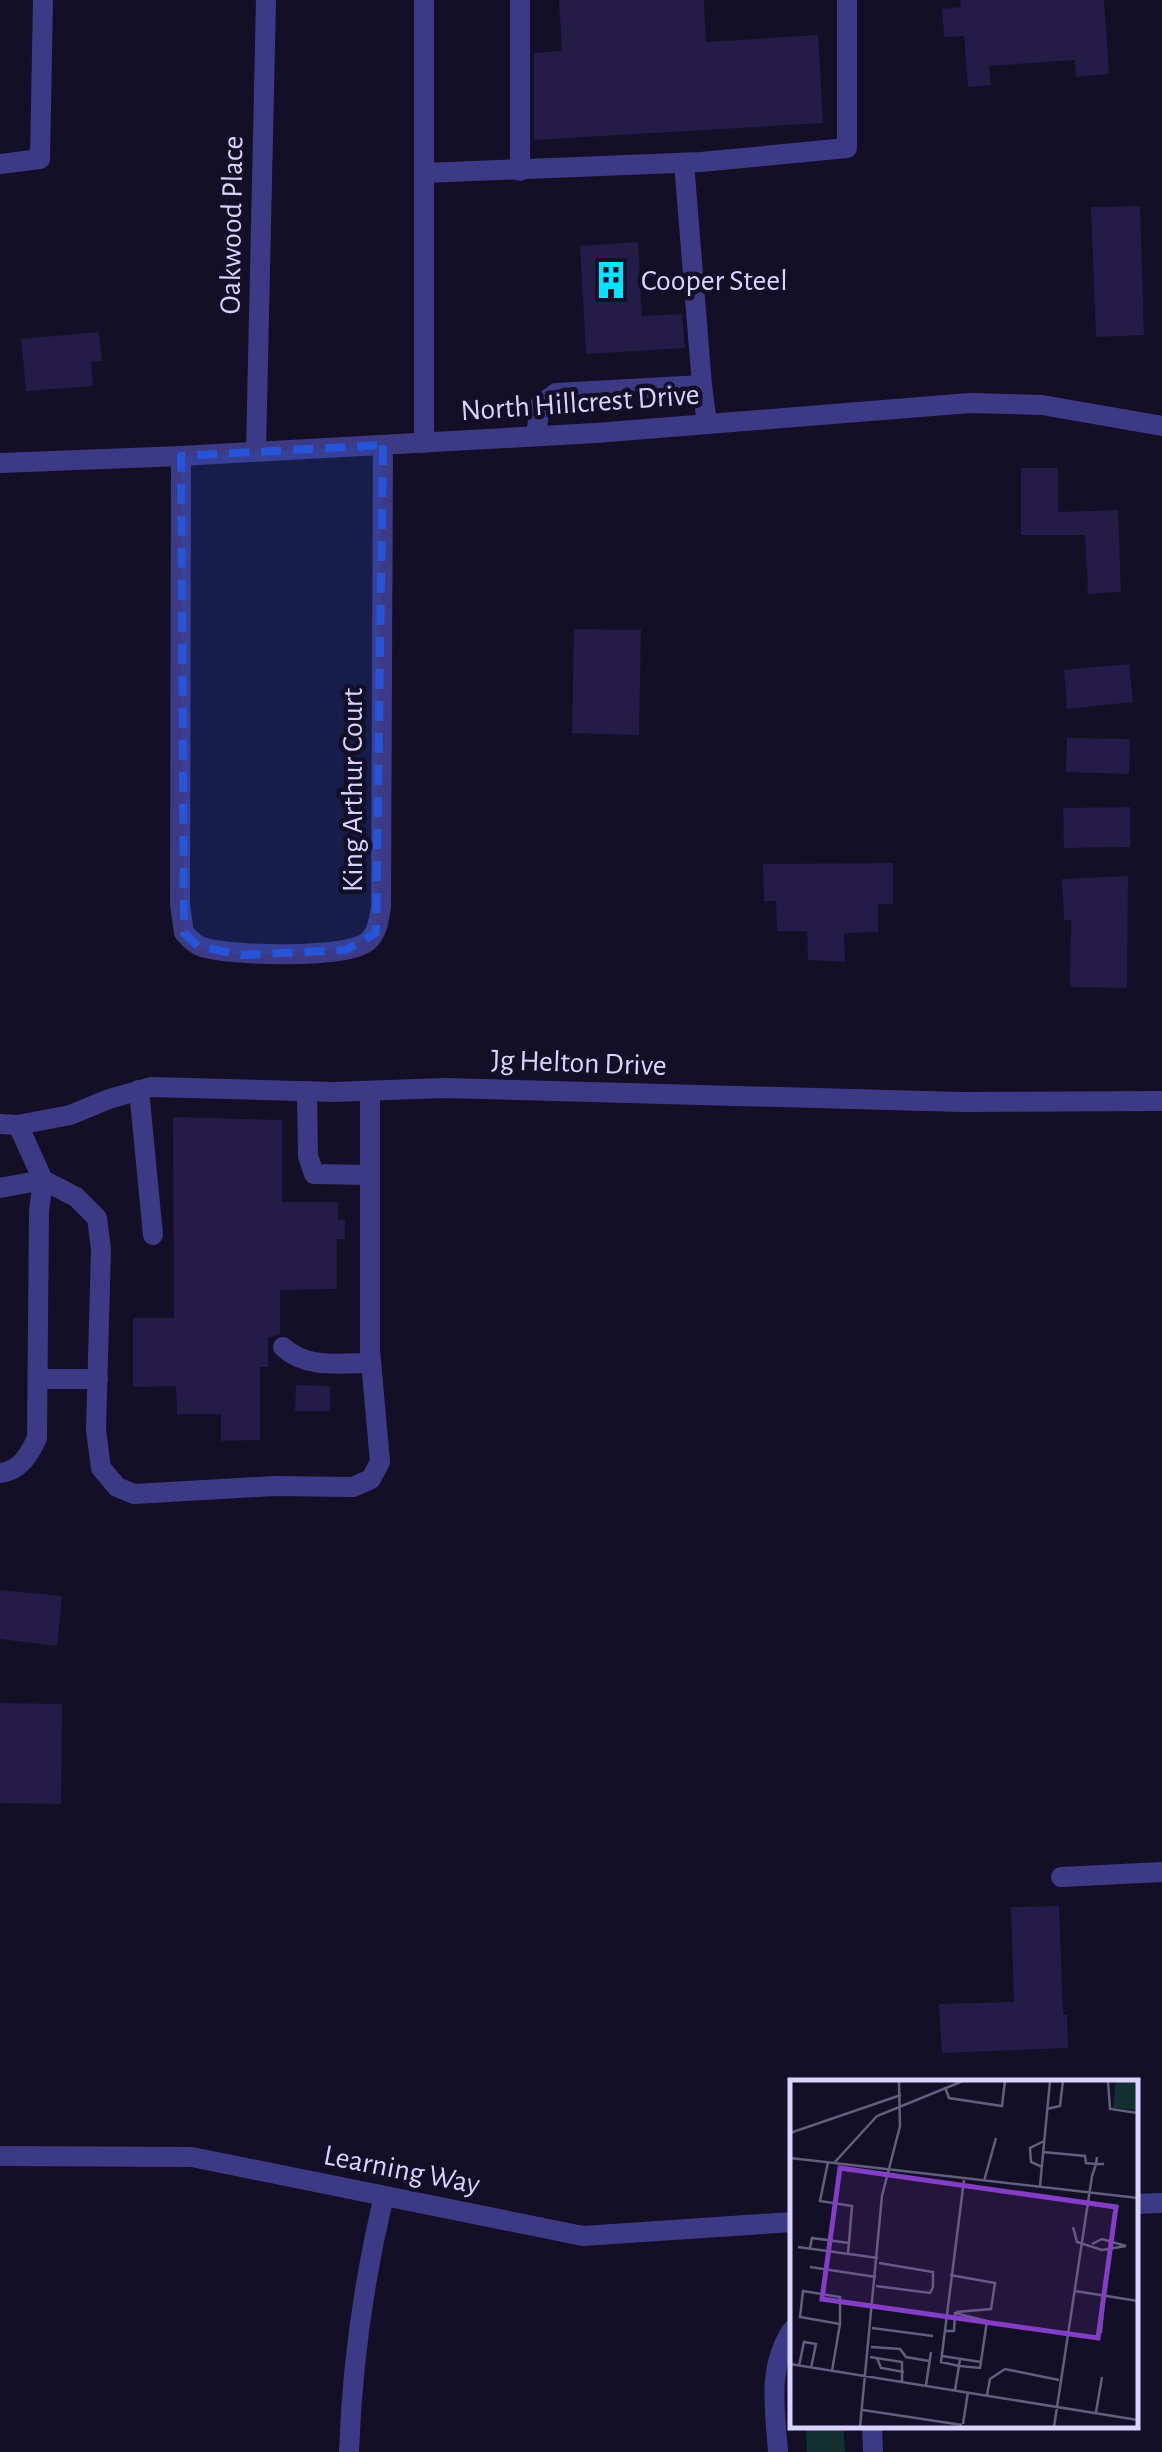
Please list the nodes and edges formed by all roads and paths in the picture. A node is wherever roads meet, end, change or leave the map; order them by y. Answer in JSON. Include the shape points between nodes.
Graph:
{"nodes":[{"id":1,"x":43,"y":0,"type":"edge"},
{"id":2,"x":266,"y":0,"type":"edge"},
{"id":3,"x":424,"y":0,"type":"edge"},
{"id":4,"x":520,"y":0,"type":"edge"},
{"id":5,"x":847,"y":0,"type":"edge"},
{"id":6,"x":684,"y":163,"type":"junction"},
{"id":7,"x":0,"y":164,"type":"edge"},
{"id":8,"x":520,"y":171,"type":"junction"},
{"id":9,"x":424,"y":174,"type":"junction"},
{"id":10,"x":702,"y":385,"type":"junction"},
{"id":11,"x":707,"y":424,"type":"junction"},
{"id":12,"x":1162,"y":426,"type":"edge"},
{"id":13,"x":536,"y":436,"type":"junction"},
{"id":14,"x":424,"y":443,"type":"junction"},
{"id":15,"x":383,"y":445,"type":"junction"},
{"id":16,"x":256,"y":451,"type":"junction"},
{"id":17,"x":181,"y":456,"type":"junction"},
{"id":18,"x":0,"y":462,"type":"edge"},
{"id":19,"x":139,"y":1090,"type":"junction"},
{"id":20,"x":307,"y":1091,"type":"junction"},
{"id":21,"x":370,"y":1091,"type":"junction"},
{"id":22,"x":1162,"y":1101,"type":"edge"},
{"id":23,"x":9,"y":1125,"type":"edge"},
{"id":24,"x":370,"y":1175,"type":"junction"},
{"id":25,"x":43,"y":1180,"type":"junction"},
{"id":26,"x":0,"y":1188,"type":"edge"},
{"id":27,"x":153,"y":1235,"type":"dead end"},
{"id":28,"x":283,"y":1347,"type":"dead end"},
{"id":29,"x":371,"y":1363,"type":"junction"},
{"id":30,"x":38,"y":1379,"type":"junction"},
{"id":31,"x":98,"y":1379,"type":"junction"},
{"id":32,"x":0,"y":1473,"type":"edge"},
{"id":33,"x":1162,"y":1872,"type":"edge"},
{"id":34,"x":1061,"y":1876,"type":"dead end"},
{"id":35,"x":0,"y":2156,"type":"edge"},
{"id":36,"x":384,"y":2196,"type":"junction"},
{"id":37,"x":1162,"y":2202,"type":"edge"},
{"id":38,"x":1137,"y":2204,"type":"edge"},
{"id":39,"x":790,"y":2222,"type":"edge"},
{"id":40,"x":790,"y":2333,"type":"edge"},
{"id":41,"x":790,"y":2352,"type":"edge"},
{"id":42,"x":774,"y":2372,"type":"junction"},
{"id":43,"x":872,"y":2427,"type":"edge"},
{"id":44,"x":349,"y":2452,"type":"edge"},
{"id":45,"x":778,"y":2452,"type":"edge"},
{"id":46,"x":873,"y":2452,"type":"edge"}],
"edges":[{"from":1,"to":7,"type":"street","via":[[40,159]]},
{"from":2,"to":16,"type":"street","name":"Oakwood Place"},
{"from":3,"to":9,"type":"street"},
{"from":4,"to":8,"type":"street"},
{"from":5,"to":6,"type":"street","via":[[847,148]]},
{"from":6,"to":8,"type":"street"},
{"from":6,"to":10,"type":"street"},
{"from":8,"to":9,"type":"street"},
{"from":9,"to":14,"type":"street"},
{"from":10,"to":11,"type":"street"},
{"from":10,"to":13,"type":"street","via":[[556,392],[540,405]]},
{"from":11,"to":12,"type":"street","name":"North Hillcrest Drive","via":[[970,403],[1042,405]]},
{"from":11,"to":13,"type":"street","name":"North Hillcrest Drive"},
{"from":13,"to":14,"type":"street","name":"North Hillcrest Drive"},
{"from":14,"to":15,"type":"street","name":"North Hillcrest Drive"},
{"from":15,"to":16,"type":"street","name":"North Hillcrest Drive"},
{"from":15,"to":17,"type":"street","name":"King Arthur Court","via":[[382,906],[376,933],[346,950],[241,955],[198,946],[184,933]]},
{"from":16,"to":17,"type":"street","name":"North Hillcrest Drive"},
{"from":17,"to":18,"type":"street","name":"North Hillcrest Drive"},
{"from":19,"to":20,"type":"street","name":"Jg Helton Drive"},
{"from":19,"to":23,"type":"street","name":"Jg Helton Drive","via":[[70,1115]]},
{"from":19,"to":27,"type":"street"},
{"from":20,"to":21,"type":"street","name":"Jg Helton Drive"},
{"from":20,"to":24,"type":"street","via":[[314,1174]]},
{"from":21,"to":22,"type":"street","name":"Jg Helton Drive"},
{"from":21,"to":24,"type":"street"},
{"from":23,"to":25,"type":"street"},
{"from":24,"to":29,"type":"street"},
{"from":25,"to":26,"type":"street"},
{"from":25,"to":30,"type":"street"},
{"from":25,"to":31,"type":"street","via":[[76,1197],[96,1218]]},
{"from":28,"to":29,"type":"street","via":[[312,1363]]},
{"from":29,"to":31,"type":"street","via":[[380,1462],[372,1479],[353,1487],[134,1494],[117,1488],[101,1468]]},
{"from":30,"to":31,"type":"street"},
{"from":30,"to":32,"type":"street","via":[[38,1438],[28,1458]]},
{"from":33,"to":34,"type":"street"},
{"from":35,"to":36,"type":"street","name":"Learning Way","via":[[192,2157]]},
{"from":36,"to":39,"type":"street","name":"Learning Way","via":[[583,2236]]},
{"from":36,"to":44,"type":"street","via":[[371,2250]]},
{"from":37,"to":38,"type":"street"},
{"from":40,"to":42,"type":"street"},
{"from":41,"to":42,"type":"street"},
{"from":42,"to":45,"type":"street"},
{"from":43,"to":46,"type":"street"}]}
